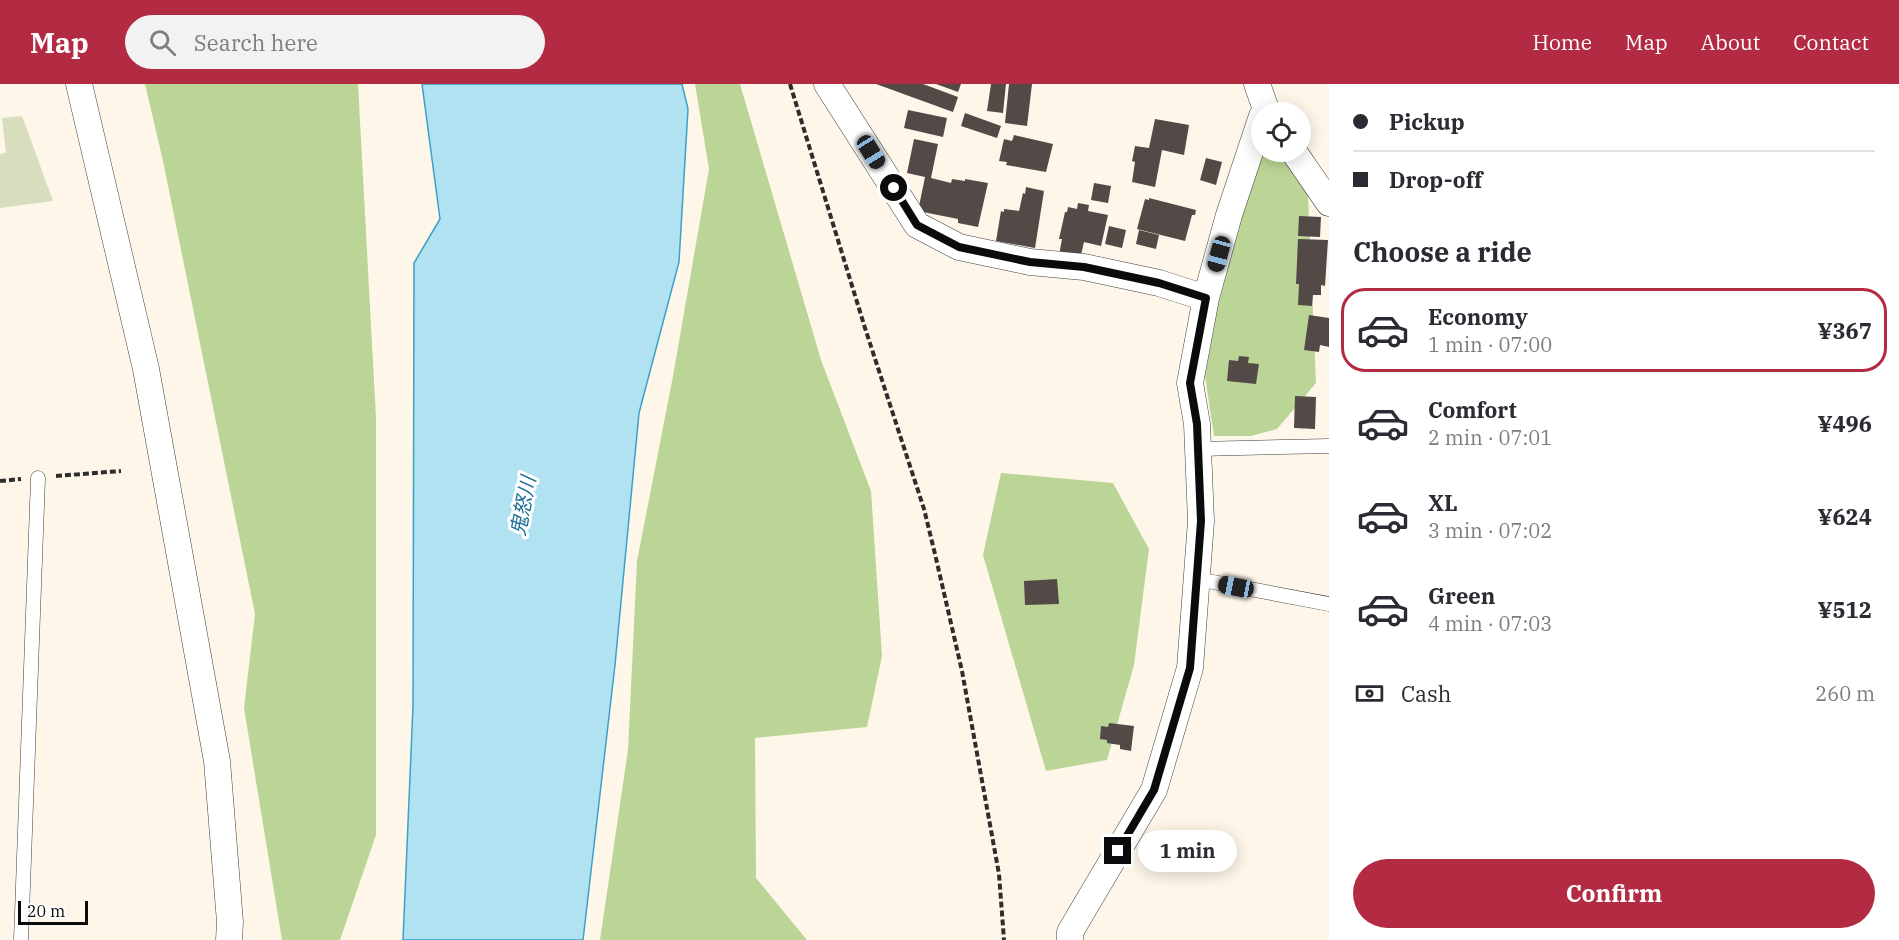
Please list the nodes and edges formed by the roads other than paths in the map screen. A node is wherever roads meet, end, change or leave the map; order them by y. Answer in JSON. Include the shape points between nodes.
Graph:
{"nodes":[{"id":1,"x":79,"y":84,"type":"edge"},
{"id":2,"x":827,"y":84,"type":"edge"},
{"id":3,"x":1257,"y":84,"type":"edge"},
{"id":4,"x":1262,"y":102,"type":"edge"},
{"id":5,"x":1251,"y":150,"type":"edge"},
{"id":6,"x":1301,"y":162,"type":"edge"},
{"id":7,"x":1329,"y":202,"type":"edge"},
{"id":8,"x":1206,"y":298,"type":"junction"},
{"id":9,"x":1329,"y":446,"type":"edge"},
{"id":10,"x":1198,"y":449,"type":"junction"},
{"id":11,"x":39,"y":477,"type":"road end"},
{"id":12,"x":1197,"y":579,"type":"junction"},
{"id":13,"x":1329,"y":604,"type":"edge"},
{"id":14,"x":21,"y":940,"type":"edge"},
{"id":15,"x":229,"y":940,"type":"edge"},
{"id":16,"x":1070,"y":940,"type":"edge"}],
"edges":[{"from":1,"to":15,"type":"street","via":[[146,369],[217,761]]},
{"from":2,"to":8,"type":"street","via":[[917,225],[959,247],[1030,262],[1095,269]]},
{"from":3,"to":4,"type":"street"},
{"from":5,"to":8,"type":"street"},
{"from":6,"to":7,"type":"street"},
{"from":8,"to":10,"type":"street","via":[[1190,383]]},
{"from":9,"to":10,"type":"lane"},
{"from":10,"to":12,"type":"street","via":[[1201,521]]},
{"from":11,"to":14,"type":"lane"},
{"from":12,"to":13,"type":"lane"},
{"from":12,"to":16,"type":"street","via":[[1190,668],[1154,790],[1070,932]]}]}
